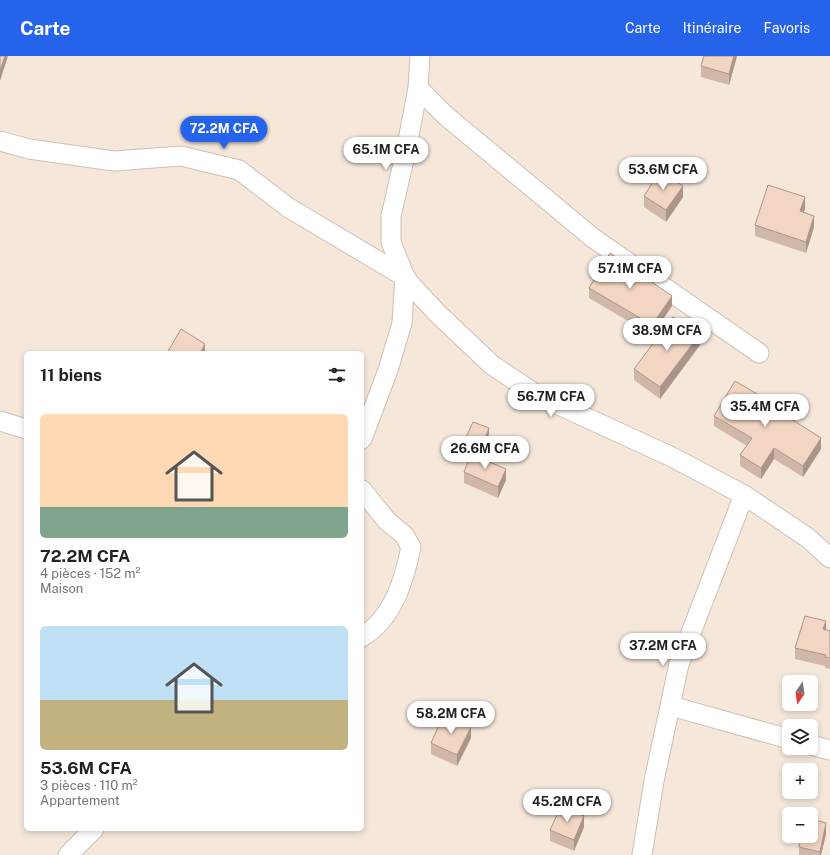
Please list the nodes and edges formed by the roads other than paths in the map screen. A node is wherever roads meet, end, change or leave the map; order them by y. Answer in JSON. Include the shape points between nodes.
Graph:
{"nodes":[{"id":1,"x":420,"y":56,"type":"edge"},
{"id":2,"x":418,"y":88,"type":"junction"},
{"id":3,"x":0,"y":141,"type":"edge"},
{"id":4,"x":405,"y":278,"type":"junction"},
{"id":5,"x":759,"y":353,"type":"dead end"},
{"id":6,"x":0,"y":421,"type":"edge"},
{"id":7,"x":24,"y":428,"type":"edge"},
{"id":8,"x":364,"y":434,"type":"edge"},
{"id":9,"x":364,"y":492,"type":"edge"},
{"id":10,"x":744,"y":495,"type":"junction"},
{"id":11,"x":830,"y":558,"type":"edge"},
{"id":12,"x":364,"y":636,"type":"edge"},
{"id":13,"x":670,"y":706,"type":"junction"},
{"id":14,"x":782,"y":737,"type":"edge"},
{"id":15,"x":818,"y":747,"type":"edge"},
{"id":16,"x":830,"y":750,"type":"edge"},
{"id":17,"x":92,"y":831,"type":"edge"},
{"id":18,"x":68,"y":855,"type":"edge"},
{"id":19,"x":642,"y":855,"type":"edge"}],
"edges":[{"from":1,"to":2,"type":"street"},
{"from":2,"to":4,"type":"street","via":[[390,216],[391,242]]},
{"from":2,"to":5,"type":"street","via":[[446,116],[593,238]]},
{"from":3,"to":4,"type":"street","via":[[29,149],[114,161],[181,156],[239,170],[289,208]]},
{"from":4,"to":8,"type":"street","via":[[402,323]]},
{"from":4,"to":10,"type":"street","via":[[438,314],[492,365],[536,395],[672,457]]},
{"from":6,"to":7,"type":"street"},
{"from":9,"to":12,"type":"street","via":[[411,547],[399,592],[389,611]]},
{"from":10,"to":11,"type":"street","via":[[808,538]]},
{"from":10,"to":13,"type":"street","via":[[680,664]]},
{"from":13,"to":14,"type":"street"},
{"from":13,"to":19,"type":"street"},
{"from":15,"to":16,"type":"street"},
{"from":17,"to":18,"type":"street"}]}
